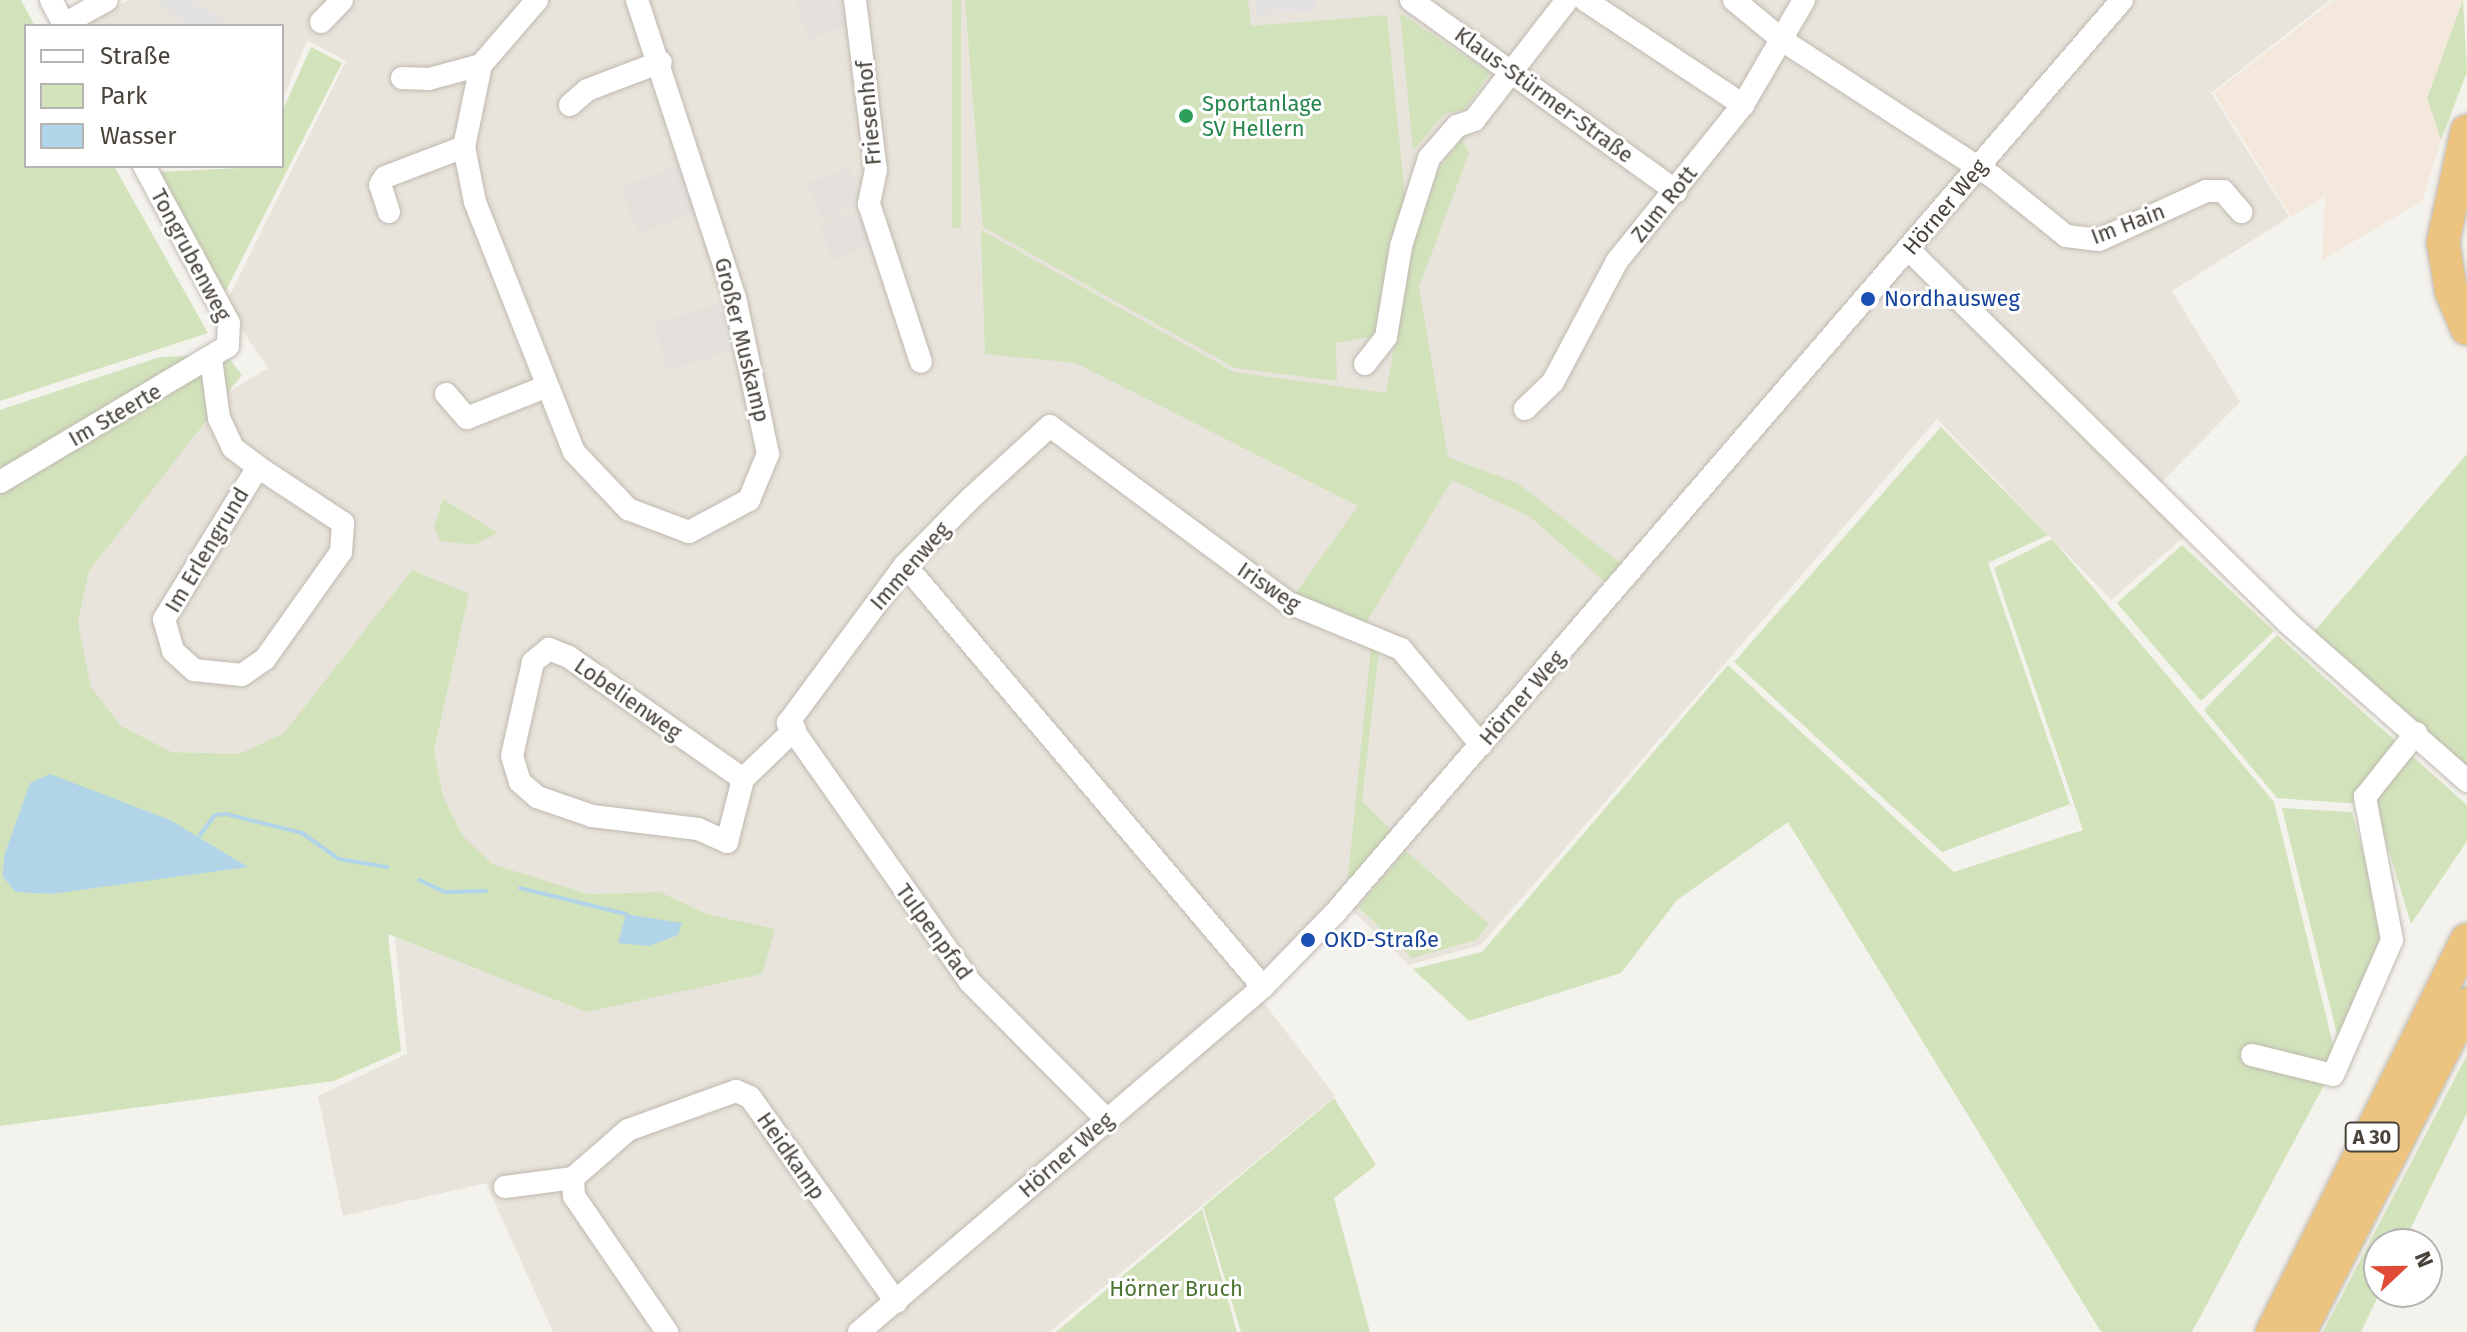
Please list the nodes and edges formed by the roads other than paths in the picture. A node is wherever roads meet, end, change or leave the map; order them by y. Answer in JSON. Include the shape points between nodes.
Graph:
{"nodes":[{"id":1,"x":51,"y":0,"type":"edge"},
{"id":2,"x":107,"y":0,"type":"edge"},
{"id":3,"x":342,"y":0,"type":"edge"},
{"id":4,"x":537,"y":0,"type":"edge"},
{"id":5,"x":637,"y":0,"type":"edge"},
{"id":6,"x":855,"y":0,"type":"edge"},
{"id":7,"x":1411,"y":0,"type":"edge"},
{"id":8,"x":1567,"y":0,"type":"edge"},
{"id":9,"x":1585,"y":0,"type":"edge"},
{"id":10,"x":1734,"y":0,"type":"edge"},
{"id":11,"x":1804,"y":0,"type":"edge"},
{"id":12,"x":2122,"y":0,"type":"edge"},
{"id":13,"x":321,"y":22,"type":"dead end"},
{"id":14,"x":64,"y":24,"type":"edge"},
{"id":15,"x":67,"y":24,"type":"edge"},
{"id":16,"x":1785,"y":42,"type":"junction"},
{"id":17,"x":661,"y":62,"type":"junction"},
{"id":18,"x":481,"y":65,"type":"junction"},
{"id":19,"x":1511,"y":68,"type":"junction"},
{"id":20,"x":402,"y":78,"type":"dead end"},
{"id":21,"x":570,"y":105,"type":"dead end"},
{"id":22,"x":1743,"y":105,"type":"junction"},
{"id":23,"x":2467,"y":131,"type":"edge"},
{"id":24,"x":464,"y":147,"type":"junction"},
{"id":25,"x":145,"y":168,"type":"edge"},
{"id":26,"x":1976,"y":169,"type":"junction"},
{"id":27,"x":1676,"y":191,"type":"junction"},
{"id":28,"x":389,"y":212,"type":"dead end"},
{"id":29,"x":2241,"y":212,"type":"dead end"},
{"id":30,"x":1909,"y":250,"type":"junction"},
{"id":31,"x":2467,"y":329,"type":"edge"},
{"id":32,"x":219,"y":352,"type":"junction"},
{"id":33,"x":921,"y":362,"type":"dead end"},
{"id":34,"x":1365,"y":364,"type":"dead end"},
{"id":35,"x":545,"y":387,"type":"junction"},
{"id":36,"x":446,"y":394,"type":"dead end"},
{"id":37,"x":1525,"y":409,"type":"dead end"},
{"id":38,"x":1050,"y":426,"type":"joint"},
{"id":39,"x":258,"y":467,"type":"junction"},
{"id":40,"x":0,"y":482,"type":"edge"},
{"id":41,"x":905,"y":565,"type":"junction"},
{"id":42,"x":792,"y":726,"type":"junction"},
{"id":43,"x":2416,"y":733,"type":"junction"},
{"id":44,"x":1481,"y":745,"type":"junction"},
{"id":45,"x":743,"y":779,"type":"junction"},
{"id":46,"x":2467,"y":781,"type":"edge"},
{"id":47,"x":2467,"y":940,"type":"edge"},
{"id":48,"x":1263,"y":987,"type":"junction"},
{"id":49,"x":2467,"y":1004,"type":"edge"},
{"id":50,"x":2252,"y":1055,"type":"dead end"},
{"id":51,"x":1107,"y":1120,"type":"junction"},
{"id":52,"x":573,"y":1178,"type":"junction"},
{"id":53,"x":505,"y":1187,"type":"dead end"},
{"id":54,"x":896,"y":1302,"type":"junction"},
{"id":55,"x":667,"y":1332,"type":"edge"},
{"id":56,"x":859,"y":1332,"type":"edge"},
{"id":57,"x":2272,"y":1332,"type":"edge"},
{"id":58,"x":2300,"y":1332,"type":"edge"}],
"edges":[{"from":1,"to":14,"type":"street"},
{"from":2,"to":15,"type":"street"},
{"from":3,"to":13,"type":"street"},
{"from":4,"to":18,"type":"street","name":"Großer Muskamp"},
{"from":5,"to":17,"type":"street","name":"Großer Muskamp"},
{"from":6,"to":33,"type":"street","name":"Friesenhof","via":[[876,170],[869,204]]},
{"from":7,"to":19,"type":"street","name":"Klaus-Stürmer-Straße"},
{"from":8,"to":19,"type":"street"},
{"from":9,"to":22,"type":"street"},
{"from":10,"to":16,"type":"street"},
{"from":11,"to":16,"type":"street","name":"Zum Rott"},
{"from":12,"to":26,"type":"street","name":"Hörner Weg"},
{"from":16,"to":22,"type":"street","name":"Zum Rott"},
{"from":16,"to":26,"type":"street"},
{"from":17,"to":21,"type":"street","via":[[587,90]]},
{"from":17,"to":35,"type":"street","name":"Großer Muskamp","via":[[761,400],[768,454],[762,482],[734,514],[708,526],[689,532],[652,522],[586,469]]},
{"from":18,"to":20,"type":"street","via":[[429,79]]},
{"from":18,"to":24,"type":"street","name":"Großer Muskamp"},
{"from":19,"to":27,"type":"street","name":"Klaus-Stürmer-Straße"},
{"from":19,"to":34,"type":"street","via":[[1474,120],[1457,126],[1429,158],[1401,246],[1386,337]]},
{"from":22,"to":27,"type":"street","name":"Zum Rott"},
{"from":23,"to":31,"type":"highway","via":[[2443,242],[2451,291]]},
{"from":24,"to":28,"type":"street","via":[[385,177],[380,185]]},
{"from":24,"to":35,"type":"street","name":"Großer Muskamp","via":[[475,202]]},
{"from":25,"to":32,"type":"street","name":"Tongrubenweg","via":[[229,323]]},
{"from":26,"to":29,"type":"street","name":"Im Hain","via":[[2082,241],[2206,191],[2223,191]]},
{"from":26,"to":30,"type":"street","name":"Hörner Weg"},
{"from":27,"to":37,"type":"street","name":"Zum Rott","via":[[1617,261],[1553,382]]},
{"from":30,"to":43,"type":"street","via":[[2288,623]]},
{"from":30,"to":44,"type":"street","name":"Hörner Weg"},
{"from":32,"to":39,"type":"street","name":"Im Erlengrund","via":[[219,418],[233,448]]},
{"from":32,"to":40,"type":"street","name":"Im Steerte"},
{"from":35,"to":36,"type":"street","via":[[467,418]]},
{"from":38,"to":41,"type":"street","name":"Immenweg"},
{"from":38,"to":44,"type":"street","name":"Irisweg","via":[[1287,602],[1401,649]]},
{"from":39,"to":39,"type":"street","name":"Im Erlengrund","via":[[343,523],[341,552],[265,659],[242,675],[194,670],[173,651],[164,619]]},
{"from":41,"to":42,"type":"street","name":"Immenweg"},
{"from":41,"to":48,"type":"street"},
{"from":42,"to":45,"type":"street"},
{"from":42,"to":51,"type":"street","name":"Tulpenpfad","via":[[970,982]]},
{"from":43,"to":46,"type":"street"},
{"from":43,"to":50,"type":"street","via":[[2365,797],[2392,940],[2333,1075]]},
{"from":44,"to":48,"type":"street","name":"Hörner Weg"},
{"from":45,"to":45,"type":"street","name":"Lobelienweg","via":[[727,842],[698,829],[592,816],[537,797],[520,782],[512,756],[533,662],[549,649],[569,657]]},
{"from":47,"to":57,"type":"highway","number":"A 30"},
{"from":48,"to":51,"type":"street","name":"Hörner Weg"},
{"from":49,"to":58,"type":"highway","number":"A 30"},
{"from":51,"to":54,"type":"street","name":"Hörner Weg"},
{"from":52,"to":53,"type":"street"},
{"from":52,"to":54,"type":"street","name":"Heidkamp","via":[[628,1130],[736,1091],[750,1097]]},
{"from":52,"to":55,"type":"street","via":[[574,1196]]},
{"from":54,"to":56,"type":"street","name":"Hörner Weg"}]}
